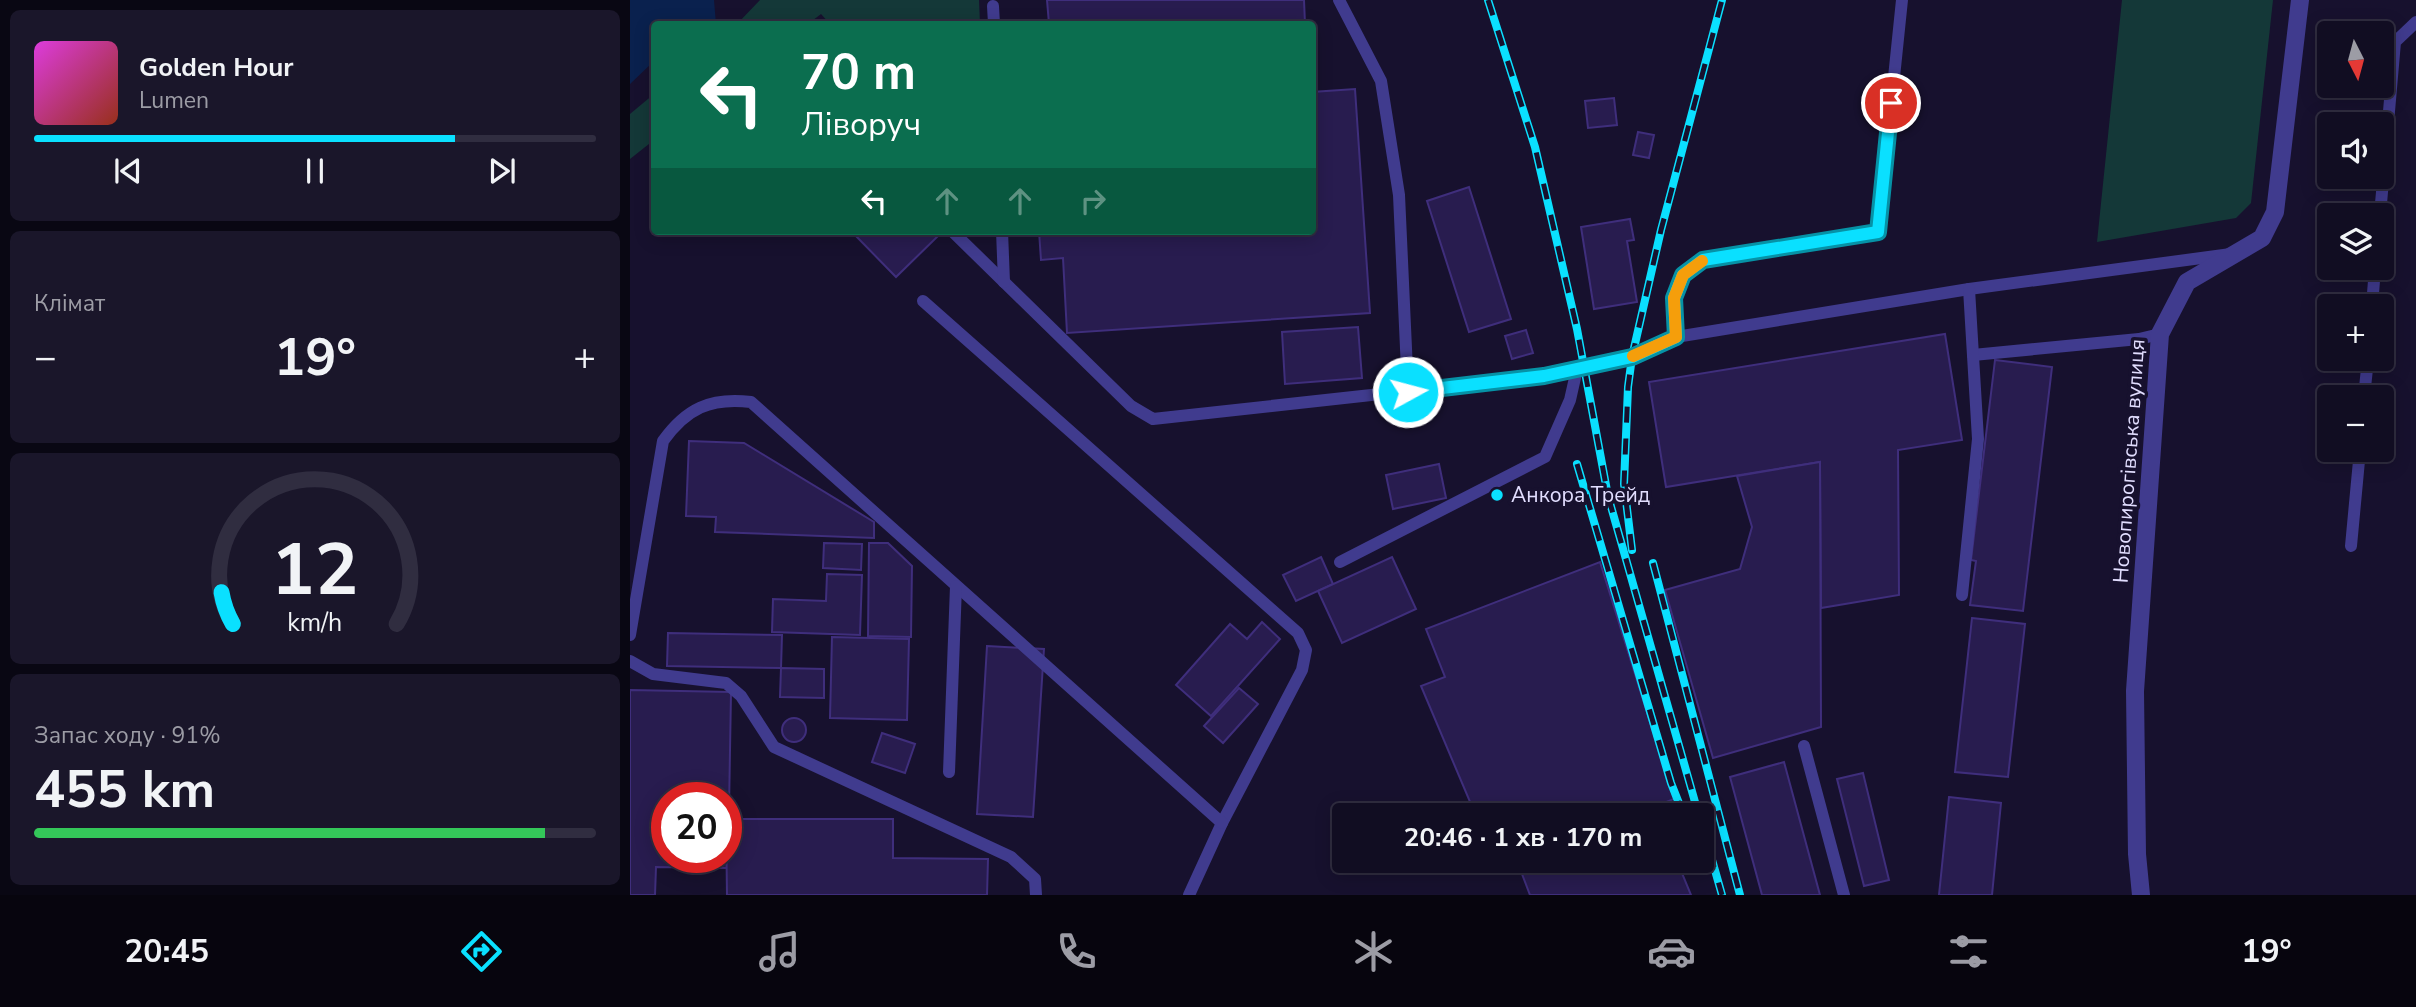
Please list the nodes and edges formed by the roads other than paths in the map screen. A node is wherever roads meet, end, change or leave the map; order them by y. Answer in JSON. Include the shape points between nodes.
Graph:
{"nodes":[{"id":1,"x":1339,"y":0,"type":"edge"},
{"id":2,"x":1902,"y":0,"type":"edge"},
{"id":3,"x":2300,"y":0,"type":"edge"},
{"id":4,"x":993,"y":6,"type":"dead end"},
{"id":5,"x":994,"y":21,"type":"edge"},
{"id":6,"x":2416,"y":22,"type":"edge"},
{"id":7,"x":2381,"y":203,"type":"edge"},
{"id":8,"x":956,"y":235,"type":"edge"},
{"id":9,"x":1002,"y":235,"type":"edge"},
{"id":10,"x":2235,"y":253,"type":"junction"},
{"id":11,"x":1004,"y":282,"type":"junction"},
{"id":12,"x":1969,"y":289,"type":"junction"},
{"id":13,"x":923,"y":302,"type":"dead end"},
{"id":14,"x":2161,"y":334,"type":"junction"},
{"id":15,"x":1676,"y":337,"type":"junction"},
{"id":16,"x":1973,"y":355,"type":"junction"},
{"id":17,"x":1577,"y":369,"type":"junction"},
{"id":18,"x":1408,"y":392,"type":"junction"},
{"id":19,"x":2359,"y":462,"type":"edge"},
{"id":20,"x":2351,"y":545,"type":"dead end"},
{"id":21,"x":1340,"y":562,"type":"dead end"},
{"id":22,"x":956,"y":586,"type":"junction"},
{"id":23,"x":1962,"y":595,"type":"dead end"},
{"id":24,"x":630,"y":635,"type":"edge"},
{"id":25,"x":630,"y":661,"type":"edge"},
{"id":26,"x":1804,"y":746,"type":"dead end"},
{"id":27,"x":949,"y":772,"type":"dead end"},
{"id":28,"x":1222,"y":823,"type":"junction"},
{"id":29,"x":1036,"y":895,"type":"edge"},
{"id":30,"x":1189,"y":895,"type":"edge"},
{"id":31,"x":1844,"y":895,"type":"edge"},
{"id":32,"x":2141,"y":895,"type":"edge"}],
"edges":[{"from":1,"to":18,"type":"lane","via":[[1381,81],[1399,195]]},
{"from":2,"to":15,"type":"lane","via":[[1878,232],[1703,260],[1683,275],[1674,298]]},
{"from":3,"to":10,"type":"street","name":"Новопирогівська вулиця","via":[[2275,212],[2262,237]]},
{"from":4,"to":5,"type":"lane"},
{"from":6,"to":7,"type":"lane","via":[[2395,42]]},
{"from":8,"to":11,"type":"lane"},
{"from":9,"to":11,"type":"lane"},
{"from":10,"to":12,"type":"lane"},
{"from":10,"to":14,"type":"street","name":"Новопирогівська вулиця","via":[[2187,282]]},
{"from":11,"to":18,"type":"lane","via":[[1131,406],[1153,419]]},
{"from":12,"to":15,"type":"lane"},
{"from":12,"to":16,"type":"lane"},
{"from":13,"to":28,"type":"lane","via":[[1298,633],[1306,650],[1302,670]]},
{"from":14,"to":16,"type":"lane"},
{"from":14,"to":32,"type":"street","name":"Новопирогівська вулиця","via":[[2135,691]]},
{"from":15,"to":17,"type":"lane","via":[[1632,357]]},
{"from":16,"to":23,"type":"lane","via":[[1978,439]]},
{"from":17,"to":18,"type":"lane"},
{"from":17,"to":21,"type":"lane","via":[[1570,400],[1545,457]]},
{"from":19,"to":20,"type":"lane"},
{"from":22,"to":24,"type":"lane","via":[[751,402],[710,403],[691,411],[663,441]]},
{"from":22,"to":27,"type":"lane"},
{"from":22,"to":28,"type":"lane"},
{"from":25,"to":29,"type":"lane","via":[[653,674],[726,683],[741,696],[774,747],[1011,857],[1035,879]]},
{"from":26,"to":31,"type":"lane"},
{"from":28,"to":30,"type":"lane"}]}
